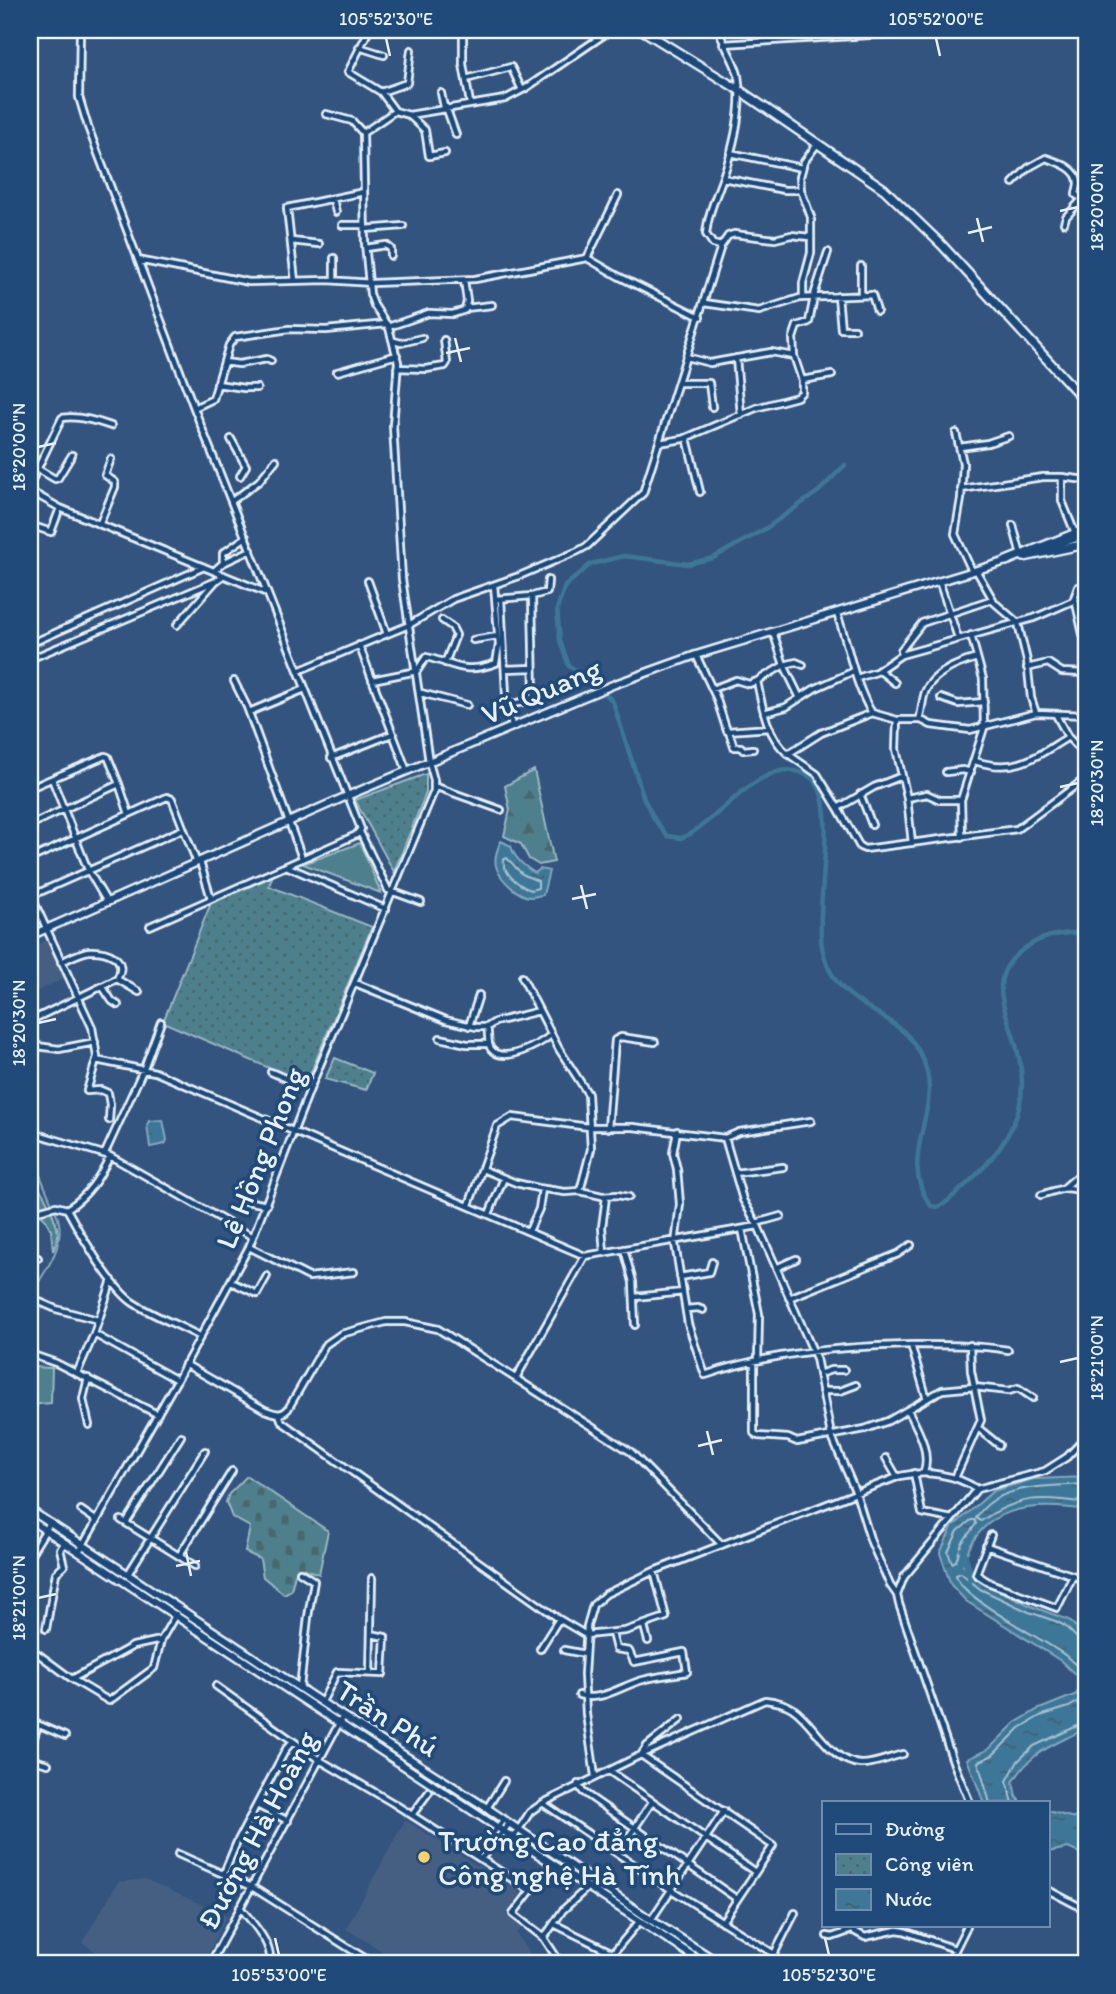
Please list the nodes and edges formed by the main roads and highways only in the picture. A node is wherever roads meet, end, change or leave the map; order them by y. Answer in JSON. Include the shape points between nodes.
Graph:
{"nodes":[{"id":1,"x":642,"y":30,"type":"edge"},
{"id":2,"x":1086,"y":402,"type":"edge"},
{"id":3,"x":1086,"y":528,"type":"edge"},
{"id":4,"x":1086,"y":536,"type":"edge"},
{"id":5,"x":1086,"y":544,"type":"edge"},
{"id":6,"x":1006,"y":561,"type":"junction"},
{"id":7,"x":30,"y":936,"type":"edge"},
{"id":8,"x":30,"y":1510,"type":"edge"},
{"id":9,"x":30,"y":1520,"type":"edge"},
{"id":10,"x":340,"y":1720,"type":"junction"},
{"id":11,"x":504,"y":1825,"type":"junction"},
{"id":12,"x":516,"y":1834,"type":"junction"},
{"id":13,"x":705,"y":1964,"type":"edge"},
{"id":14,"x":721,"y":1964,"type":"edge"}],
"edges":[{"from":1,"to":2,"type":"highway","via":[[884,189]]},
{"from":3,"to":6,"type":"highway"},
{"from":4,"to":6,"type":"main road","name":"Vũ Quang"},
{"from":5,"to":6,"type":"highway"},
{"from":6,"to":7,"type":"main road","name":"Vũ Quang","via":[[696,654],[615,684]]},
{"from":8,"to":10,"type":"main road","name":"Trần Phú","via":[[300,1687]]},
{"from":9,"to":10,"type":"main road","name":"Trần Phú"},
{"from":10,"to":11,"type":"main road","name":"Trần Phú"},
{"from":10,"to":11,"type":"main road","name":"Trần Phú","via":[[486,1808]]},
{"from":11,"to":12,"type":"main road","name":"Trần Phú"},
{"from":12,"to":13,"type":"main road","name":"Trần Phú"},
{"from":12,"to":14,"type":"main road","name":"Trần Phú"}]}
